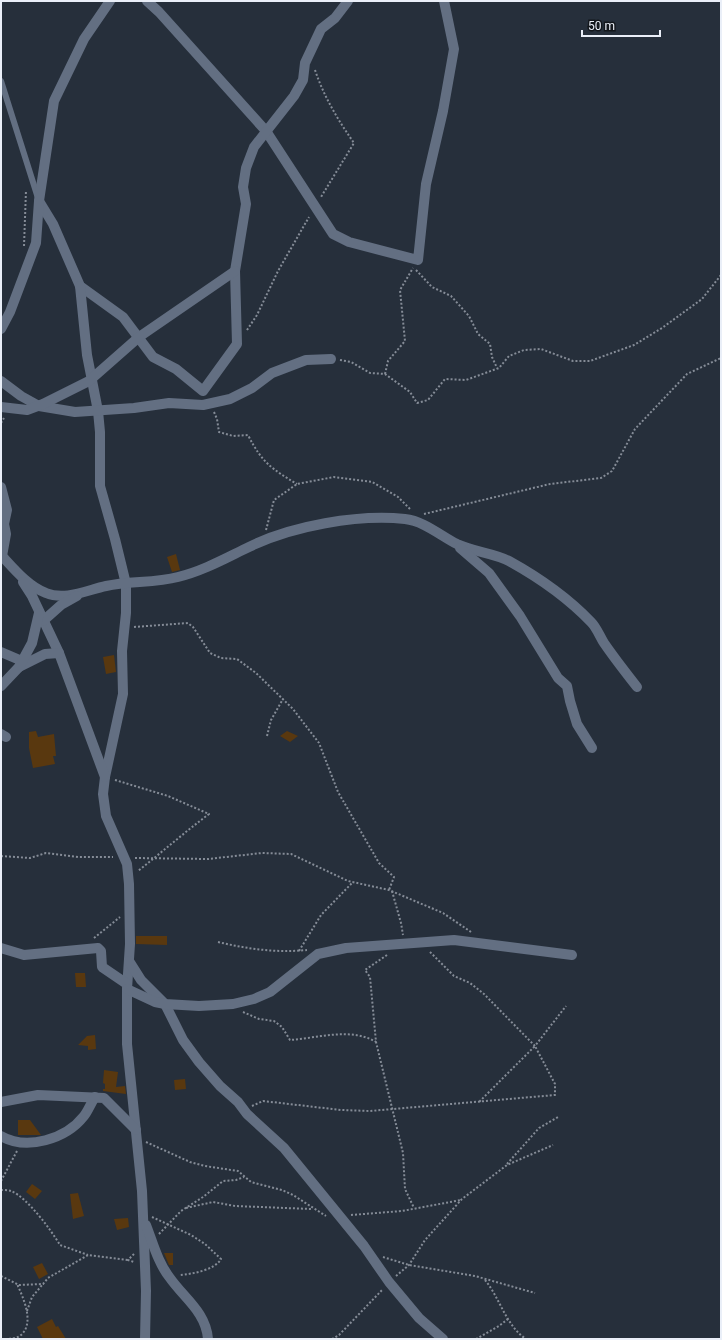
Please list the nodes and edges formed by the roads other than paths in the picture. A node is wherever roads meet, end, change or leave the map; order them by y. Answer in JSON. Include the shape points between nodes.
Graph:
{"nodes":[{"id":1,"x":110,"y":1,"type":"edge"},
{"id":2,"x":147,"y":1,"type":"edge"},
{"id":3,"x":348,"y":1,"type":"edge"},
{"id":4,"x":444,"y":1,"type":"edge"},
{"id":5,"x":1,"y":81,"type":"edge"},
{"id":6,"x":266,"y":131,"type":"junction"},
{"id":7,"x":39,"y":201,"type":"junction"},
{"id":8,"x":235,"y":271,"type":"junction"},
{"id":9,"x":80,"y":286,"type":"junction"},
{"id":10,"x":1,"y":329,"type":"edge"},
{"id":11,"x":139,"y":337,"type":"junction"},
{"id":12,"x":331,"y":360,"type":"road end"},
{"id":13,"x":93,"y":378,"type":"junction"},
{"id":14,"x":1,"y":381,"type":"edge"},
{"id":15,"x":203,"y":391,"type":"junction"},
{"id":16,"x":215,"y":402,"type":"junction"},
{"id":17,"x":38,"y":406,"type":"junction"},
{"id":18,"x":1,"y":407,"type":"edge"},
{"id":19,"x":98,"y":411,"type":"junction"},
{"id":20,"x":1,"y":487,"type":"edge"},
{"id":21,"x":457,"y":544,"type":"junction"},
{"id":22,"x":1,"y":556,"type":"edge"},
{"id":23,"x":19,"y":572,"type":"junction"},
{"id":24,"x":126,"y":584,"type":"junction"},
{"id":25,"x":84,"y":591,"type":"junction"},
{"id":26,"x":41,"y":617,"type":"junction"},
{"id":27,"x":1,"y":652,"type":"edge"},
{"id":28,"x":59,"y":653,"type":"junction"},
{"id":29,"x":21,"y":664,"type":"junction"},
{"id":30,"x":1,"y":686,"type":"edge"},
{"id":31,"x":637,"y":687,"type":"dead end"},
{"id":32,"x":592,"y":748,"type":"dead end"},
{"id":33,"x":105,"y":777,"type":"junction"},
{"id":34,"x":1,"y":948,"type":"edge"},
{"id":35,"x":572,"y":955,"type":"dead end"},
{"id":36,"x":129,"y":961,"type":"junction"},
{"id":37,"x":127,"y":987,"type":"junction"},
{"id":38,"x":165,"y":1004,"type":"junction"},
{"id":39,"x":95,"y":1097,"type":"junction"},
{"id":40,"x":1,"y":1102,"type":"edge"},
{"id":41,"x":137,"y":1133,"type":"junction"},
{"id":42,"x":1,"y":1136,"type":"edge"},
{"id":43,"x":143,"y":1214,"type":"junction"},
{"id":44,"x":145,"y":1339,"type":"edge"},
{"id":45,"x":208,"y":1339,"type":"edge"},
{"id":46,"x":443,"y":1339,"type":"edge"}],
"edges":[{"from":1,"to":7,"type":"street","via":[[84,39],[54,101]]},
{"from":2,"to":6,"type":"street"},
{"from":3,"to":6,"type":"street","via":[[335,18],[321,29],[305,63],[303,80],[294,96]]},
{"from":4,"to":6,"type":"street","via":[[454,49],[426,184],[415,264],[349,242],[333,234]]},
{"from":5,"to":7,"type":"lane"},
{"from":6,"to":8,"type":"street","via":[[254,147],[246,168],[243,187],[246,204]]},
{"from":7,"to":9,"type":"street","via":[[53,224]]},
{"from":7,"to":10,"type":"street","via":[[36,243]]},
{"from":8,"to":11,"type":"street"},
{"from":8,"to":15,"type":"street","via":[[237,344]]},
{"from":9,"to":11,"type":"street","via":[[123,317]]},
{"from":9,"to":13,"type":"street","via":[[87,355]]},
{"from":11,"to":13,"type":"street"},
{"from":11,"to":15,"type":"street","via":[[153,357],[176,369]]},
{"from":12,"to":16,"type":"street","via":[[306,360],[272,373],[230,399]]},
{"from":13,"to":17,"type":"street"},
{"from":13,"to":19,"type":"street"},
{"from":14,"to":17,"type":"street"},
{"from":15,"to":16,"type":"street"},
{"from":16,"to":19,"type":"street","via":[[203,405],[169,403]]},
{"from":17,"to":18,"type":"street","via":[[27,410]]},
{"from":17,"to":19,"type":"street","via":[[75,412]]},
{"from":19,"to":24,"type":"street","via":[[100,486]]},
{"from":20,"to":22,"type":"street","via":[[7,510],[4,524],[6,534]]},
{"from":21,"to":24,"type":"street","via":[[436,531],[407,519],[374,517],[328,522],[249,546],[199,571],[177,578]]},
{"from":21,"to":31,"type":"street","via":[[507,560],[545,583],[592,623]]},
{"from":21,"to":32,"type":"street","via":[[489,573],[520,616],[558,678],[567,686],[577,724]]},
{"from":22,"to":23,"type":"street"},
{"from":23,"to":25,"type":"street","via":[[34,587],[47,594],[59,596]]},
{"from":23,"to":26,"type":"street"},
{"from":24,"to":25,"type":"street"},
{"from":24,"to":33,"type":"street","via":[[122,651],[123,694]]},
{"from":25,"to":26,"type":"street"},
{"from":26,"to":28,"type":"street"},
{"from":26,"to":29,"type":"street"},
{"from":27,"to":29,"type":"street"},
{"from":28,"to":29,"type":"street","via":[[45,654]]},
{"from":28,"to":33,"type":"street"},
{"from":29,"to":30,"type":"street"},
{"from":33,"to":36,"type":"street","via":[[103,794],[106,816],[124,858],[129,880]]},
{"from":34,"to":37,"type":"street","via":[[24,955],[98,948],[101,951],[102,967]]},
{"from":35,"to":38,"type":"street","via":[[454,940],[346,948],[318,954],[270,992],[254,999],[199,1006]]},
{"from":36,"to":37,"type":"street"},
{"from":36,"to":38,"type":"street","via":[[141,980]]},
{"from":37,"to":38,"type":"street","via":[[150,1000]]},
{"from":37,"to":41,"type":"street","via":[[127,1044]]},
{"from":38,"to":46,"type":"street","via":[[183,1040],[199,1062],[243,1110],[284,1148],[369,1253],[389,1282],[419,1318]]},
{"from":39,"to":40,"type":"street","via":[[38,1095]]},
{"from":39,"to":41,"type":"street","via":[[104,1098]]},
{"from":39,"to":42,"type":"street","via":[[84,1116],[56,1138],[26,1143]]},
{"from":41,"to":43,"type":"street"},
{"from":43,"to":44,"type":"street"},
{"from":43,"to":45,"type":"street","via":[[160,1261],[169,1277],[194,1305],[207,1329]]}]}
